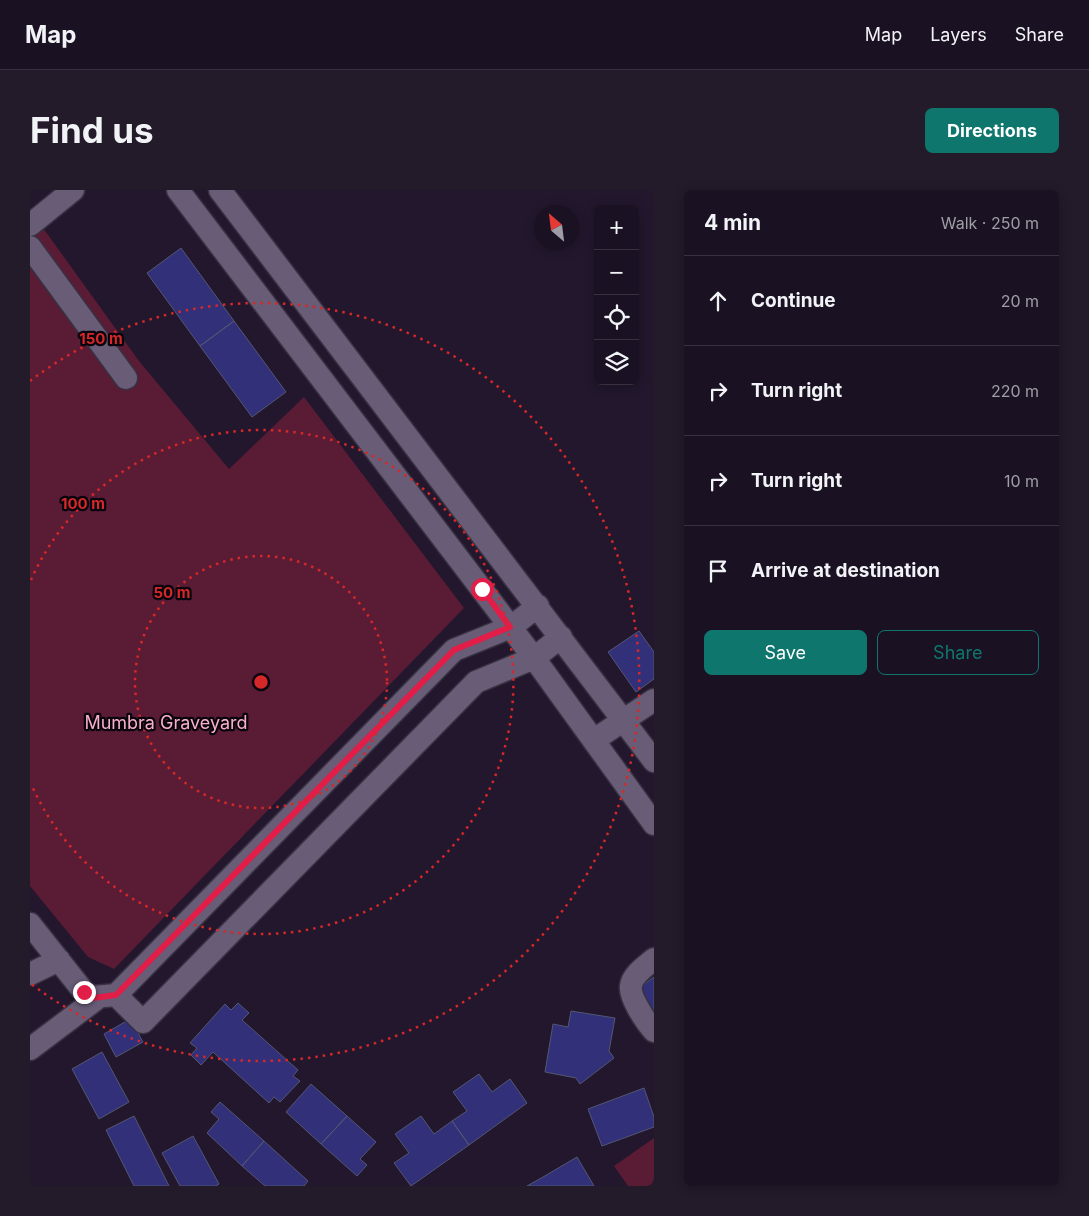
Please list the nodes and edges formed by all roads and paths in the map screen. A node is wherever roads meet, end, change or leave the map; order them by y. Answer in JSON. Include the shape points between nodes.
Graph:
{"nodes":[{"id":1,"x":73,"y":190,"type":"edge"},
{"id":2,"x":178,"y":190,"type":"edge"},
{"id":3,"x":220,"y":190,"type":"edge"},
{"id":4,"x":30,"y":225,"type":"edge"},
{"id":5,"x":30,"y":247,"type":"edge"},
{"id":6,"x":126,"y":378,"type":"dead end"},
{"id":7,"x":538,"y":606,"type":"junction"},
{"id":8,"x":510,"y":627,"type":"junction"},
{"id":9,"x":562,"y":637,"type":"junction"},
{"id":10,"x":534,"y":658,"type":"junction"},
{"id":11,"x":654,"y":700,"type":"edge"},
{"id":12,"x":624,"y":720,"type":"junction"},
{"id":13,"x":594,"y":740,"type":"junction"},
{"id":14,"x":654,"y":761,"type":"edge"},
{"id":15,"x":654,"y":824,"type":"edge"},
{"id":16,"x":30,"y":924,"type":"edge"},
{"id":17,"x":59,"y":960,"type":"junction"},
{"id":18,"x":654,"y":960,"type":"edge"},
{"id":19,"x":30,"y":974,"type":"edge"},
{"id":20,"x":107,"y":996,"type":"junction"},
{"id":21,"x":654,"y":1031,"type":"edge"},
{"id":22,"x":30,"y":1049,"type":"edge"}],
"edges":[{"from":1,"to":4,"type":"street"},
{"from":2,"to":8,"type":"street"},
{"from":3,"to":7,"type":"street"},
{"from":5,"to":6,"type":"street"},
{"from":7,"to":8,"type":"street"},
{"from":7,"to":9,"type":"street"},
{"from":8,"to":10,"type":"street"},
{"from":8,"to":20,"type":"street","via":[[454,650]]},
{"from":9,"to":10,"type":"street"},
{"from":9,"to":12,"type":"street"},
{"from":10,"to":13,"type":"street"},
{"from":10,"to":20,"type":"street","via":[[476,682],[143,1022]]},
{"from":11,"to":12,"type":"street"},
{"from":12,"to":13,"type":"street"},
{"from":12,"to":14,"type":"street"},
{"from":13,"to":15,"type":"street"},
{"from":16,"to":17,"type":"street"},
{"from":17,"to":19,"type":"street"},
{"from":17,"to":20,"type":"street","via":[[84,992],[93,998]]},
{"from":18,"to":21,"type":"street","via":[[630,985],[631,994]]},
{"from":20,"to":22,"type":"street"}]}
